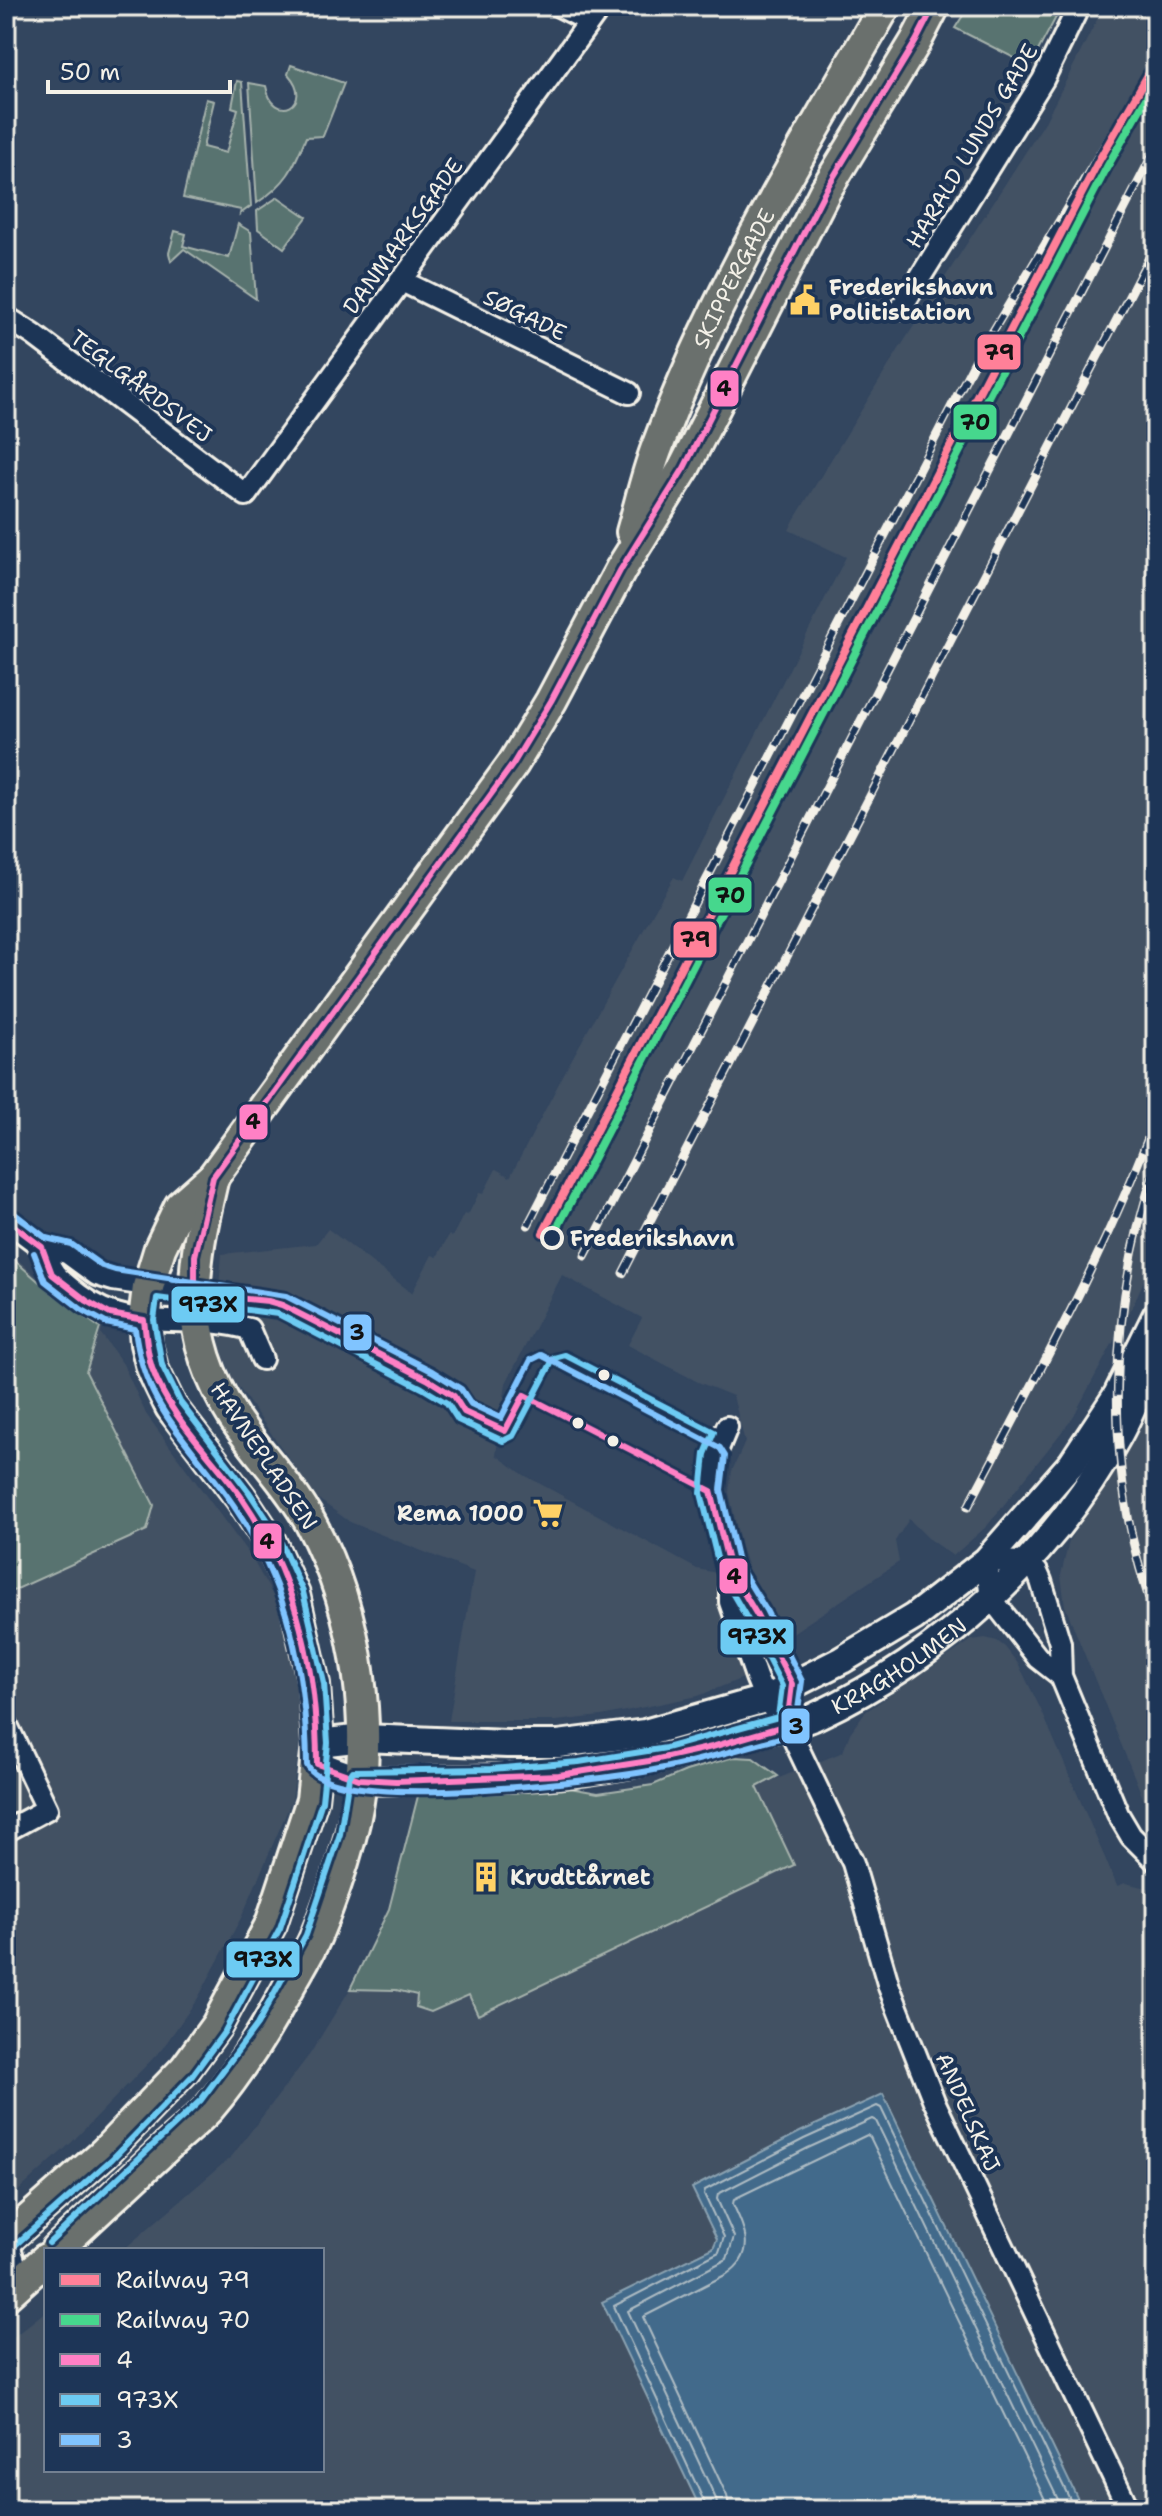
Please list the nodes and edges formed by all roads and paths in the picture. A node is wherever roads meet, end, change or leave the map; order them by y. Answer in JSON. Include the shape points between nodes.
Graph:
{"nodes":[{"id":1,"x":559,"y":6,"type":"edge"},
{"id":2,"x":885,"y":6,"type":"edge"},
{"id":3,"x":934,"y":6,"type":"edge"},
{"id":4,"x":1079,"y":6,"type":"edge"},
{"id":5,"x":595,"y":13,"type":"edge"},
{"id":6,"x":400,"y":280,"type":"junction"},
{"id":7,"x":901,"y":308,"type":"dead end"},
{"id":8,"x":6,"y":317,"type":"edge"},
{"id":9,"x":629,"y":393,"type":"dead end"},
{"id":10,"x":246,"y":495,"type":"joint"},
{"id":11,"x":621,"y":569,"type":"junction"},
{"id":12,"x":213,"y":1177,"type":"junction"},
{"id":13,"x":6,"y":1220,"type":"edge"},
{"id":14,"x":42,"y":1247,"type":"junction"},
{"id":15,"x":148,"y":1287,"type":"junction"},
{"id":16,"x":195,"y":1308,"type":"junction"},
{"id":17,"x":1156,"y":1316,"type":"edge"},
{"id":18,"x":144,"y":1320,"type":"junction"},
{"id":19,"x":1156,"y":1353,"type":"edge"},
{"id":20,"x":262,"y":1359,"type":"dead end"},
{"id":21,"x":464,"y":1412,"type":"dead end"},
{"id":22,"x":727,"y":1427,"type":"dead end"},
{"id":23,"x":986,"y":1561,"type":"junction"},
{"id":24,"x":1026,"y":1562,"type":"junction"},
{"id":25,"x":730,"y":1570,"type":"junction"},
{"id":26,"x":991,"y":1598,"type":"junction"},
{"id":27,"x":1061,"y":1676,"type":"junction"},
{"id":28,"x":792,"y":1684,"type":"junction"},
{"id":29,"x":765,"y":1699,"type":"junction"},
{"id":30,"x":6,"y":1723,"type":"edge"},
{"id":31,"x":787,"y":1725,"type":"junction"},
{"id":32,"x":364,"y":1738,"type":"junction"},
{"id":33,"x":318,"y":1754,"type":"junction"},
{"id":34,"x":359,"y":1779,"type":"junction"},
{"id":35,"x":6,"y":1831,"type":"edge"},
{"id":36,"x":1152,"y":1852,"type":"edge"},
{"id":37,"x":7,"y":2238,"type":"edge"},
{"id":38,"x":58,"y":2248,"type":"edge"},
{"id":39,"x":44,"y":2260,"type":"edge"},
{"id":40,"x":11,"y":2285,"type":"edge"},
{"id":41,"x":1129,"y":2510,"type":"edge"}],
"edges":[{"from":1,"to":5,"type":"street"},
{"from":2,"to":11,"type":"main road","name":"SKIPPERGADE","via":[[781,185],[708,329],[655,454]]},
{"from":3,"to":11,"type":"main road","name":"SKIPPERGADE","via":[[825,191],[684,468]]},
{"from":4,"to":7,"type":"street","name":"HARALD LUNDS GADE","via":[[1043,80]]},
{"from":5,"to":6,"type":"street","name":"DANMARKSGADE"},
{"from":6,"to":9,"type":"street","name":"SØGADE"},
{"from":6,"to":10,"type":"street","name":"DANMARKSGADE"},
{"from":8,"to":10,"type":"street","name":"TEGLGÅRDSVEJ"},
{"from":11,"to":12,"type":"main road","name":"SKIPPERGADE","via":[[513,764]]},
{"from":12,"to":15,"type":"main road","name":"SKIPPERGADE","via":[[170,1222]]},
{"from":12,"to":16,"type":"main road","name":"SKIPPERGADE","via":[[195,1256]]},
{"from":13,"to":14,"type":"street"},
{"from":14,"to":15,"type":"street","via":[[67,1253],[97,1275]]},
{"from":14,"to":18,"type":"street","via":[[52,1274],[87,1301],[110,1314]]},
{"from":15,"to":16,"type":"street"},
{"from":15,"to":18,"type":"main road","name":"HAVNEPLADSEN"},
{"from":16,"to":18,"type":"street"},
{"from":16,"to":20,"type":"street","via":[[249,1329]]},
{"from":16,"to":21,"type":"street","via":[[268,1301],[282,1305],[427,1379],[454,1396]]},
{"from":16,"to":32,"type":"main road","name":"HAVNEPLADSEN","via":[[212,1378],[235,1420],[303,1509],[331,1566],[353,1645]]},
{"from":17,"to":23,"type":"street","name":"KRAGHOLMEN","via":[[1117,1395],[1072,1463]]},
{"from":18,"to":33,"type":"main road","name":"HAVNEPLADSEN","via":[[152,1368],[171,1407],[270,1542],[294,1595],[314,1684]]},
{"from":19,"to":24,"type":"street","name":"KRAGHOLMEN","via":[[1118,1436]]},
{"from":22,"to":25,"type":"street","via":[[715,1456],[711,1491]]},
{"from":23,"to":24,"type":"street"},
{"from":23,"to":26,"type":"street"},
{"from":23,"to":28,"type":"street","name":"KRAGHOLMEN","via":[[914,1617]]},
{"from":24,"to":26,"type":"street","name":"KRAGHOLMEN"},
{"from":24,"to":27,"type":"street","via":[[1041,1581],[1060,1643]]},
{"from":25,"to":28,"type":"street"},
{"from":25,"to":29,"type":"street","via":[[730,1602]]},
{"from":26,"to":27,"type":"street","via":[[1038,1658]]},
{"from":26,"to":31,"type":"street","name":"KRAGHOLMEN","via":[[894,1673],[814,1717]]},
{"from":27,"to":36,"type":"street","via":[[1118,1814],[1131,1836]]},
{"from":28,"to":29,"type":"street","name":"KRAGHOLMEN"},
{"from":28,"to":31,"type":"street"},
{"from":29,"to":31,"type":"street","name":"ANDELSKAJ"},
{"from":29,"to":32,"type":"street","name":"KRAGHOLMEN","via":[[645,1733],[558,1744]]},
{"from":30,"to":35,"type":"street","via":[[47,1809]]},
{"from":31,"to":34,"type":"street","name":"KRAGHOLMEN","via":[[687,1753],[559,1775]]},
{"from":31,"to":41,"type":"street","name":"ANDELSKAJ","via":[[853,1863],[889,1987],[934,2101]]},
{"from":32,"to":33,"type":"street","name":"KRAGHOLMEN"},
{"from":32,"to":34,"type":"main road","name":"HAVNEPLADSEN"},
{"from":33,"to":34,"type":"street","name":"KRAGHOLMEN"},
{"from":33,"to":37,"type":"main road","name":"HAVNEPLADSEN","via":[[312,1800],[271,1924],[217,2025],[185,2069],[115,2141]]},
{"from":34,"to":38,"type":"main road","name":"HAVNEPLADSEN","via":[[350,1836],[315,1939],[265,2030],[209,2107]]},
{"from":37,"to":40,"type":"street"},
{"from":39,"to":40,"type":"main road"}]}
